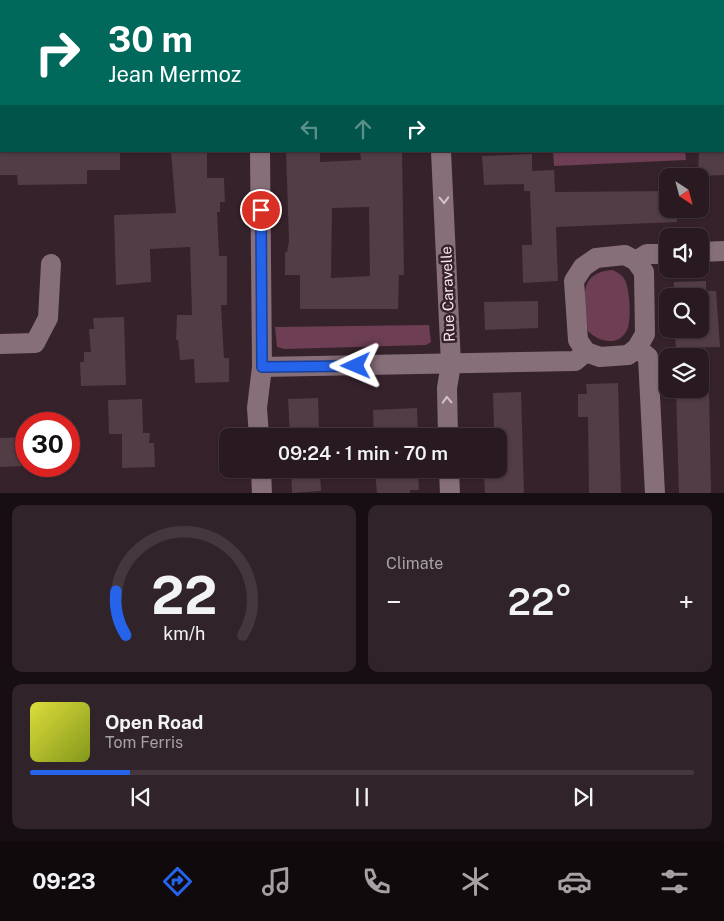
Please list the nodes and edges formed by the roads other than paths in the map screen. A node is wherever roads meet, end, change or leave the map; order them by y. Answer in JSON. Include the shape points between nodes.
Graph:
{"nodes":[{"id":1,"x":260,"y":152,"type":"edge"},
{"id":2,"x":442,"y":152,"type":"edge"},
{"id":3,"x":724,"y":251,"type":"edge"},
{"id":4,"x":709,"y":252,"type":"edge"},
{"id":5,"x":659,"y":254,"type":"edge"},
{"id":6,"x":636,"y":261,"type":"junction"},
{"id":7,"x":51,"y":264,"type":"dead end"},
{"id":8,"x":0,"y":344,"type":"edge"},
{"id":9,"x":637,"y":348,"type":"junction"},
{"id":10,"x":586,"y":352,"type":"junction"},
{"id":11,"x":451,"y":364,"type":"junction"},
{"id":12,"x":262,"y":367,"type":"junction"},
{"id":13,"x":258,"y":428,"type":"edge"},
{"id":14,"x":448,"y":428,"type":"edge"},
{"id":15,"x":261,"y":478,"type":"edge"},
{"id":16,"x":449,"y":478,"type":"edge"},
{"id":17,"x":262,"y":493,"type":"edge"},
{"id":18,"x":450,"y":493,"type":"edge"},
{"id":19,"x":655,"y":493,"type":"edge"}],
"edges":[{"from":1,"to":12,"type":"street"},
{"from":2,"to":11,"type":"street","name":"Rue Caravelle","one_way":true},
{"from":3,"to":4,"type":"street"},
{"from":5,"to":6,"type":"street","via":[[647,254]]},
{"from":6,"to":9,"type":"street","via":[[644,272],[645,334]]},
{"from":6,"to":10,"type":"street","via":[[625,255],[596,258],[583,267],[574,281],[578,340]]},
{"from":7,"to":8,"type":"street","via":[[48,318],[34,343]]},
{"from":9,"to":10,"type":"street","via":[[628,355],[600,357]]},
{"from":9,"to":19,"type":"street","via":[[648,357]]},
{"from":10,"to":11,"type":"street","via":[[575,361]]},
{"from":11,"to":12,"type":"street"},
{"from":14,"to":11,"type":"street","name":"Rue Caravelle","one_way":true,"via":[[447,388]]},
{"from":12,"to":13,"type":"street","via":[[257,408]]},
{"from":15,"to":17,"type":"street"},
{"from":16,"to":18,"type":"street"}]}
